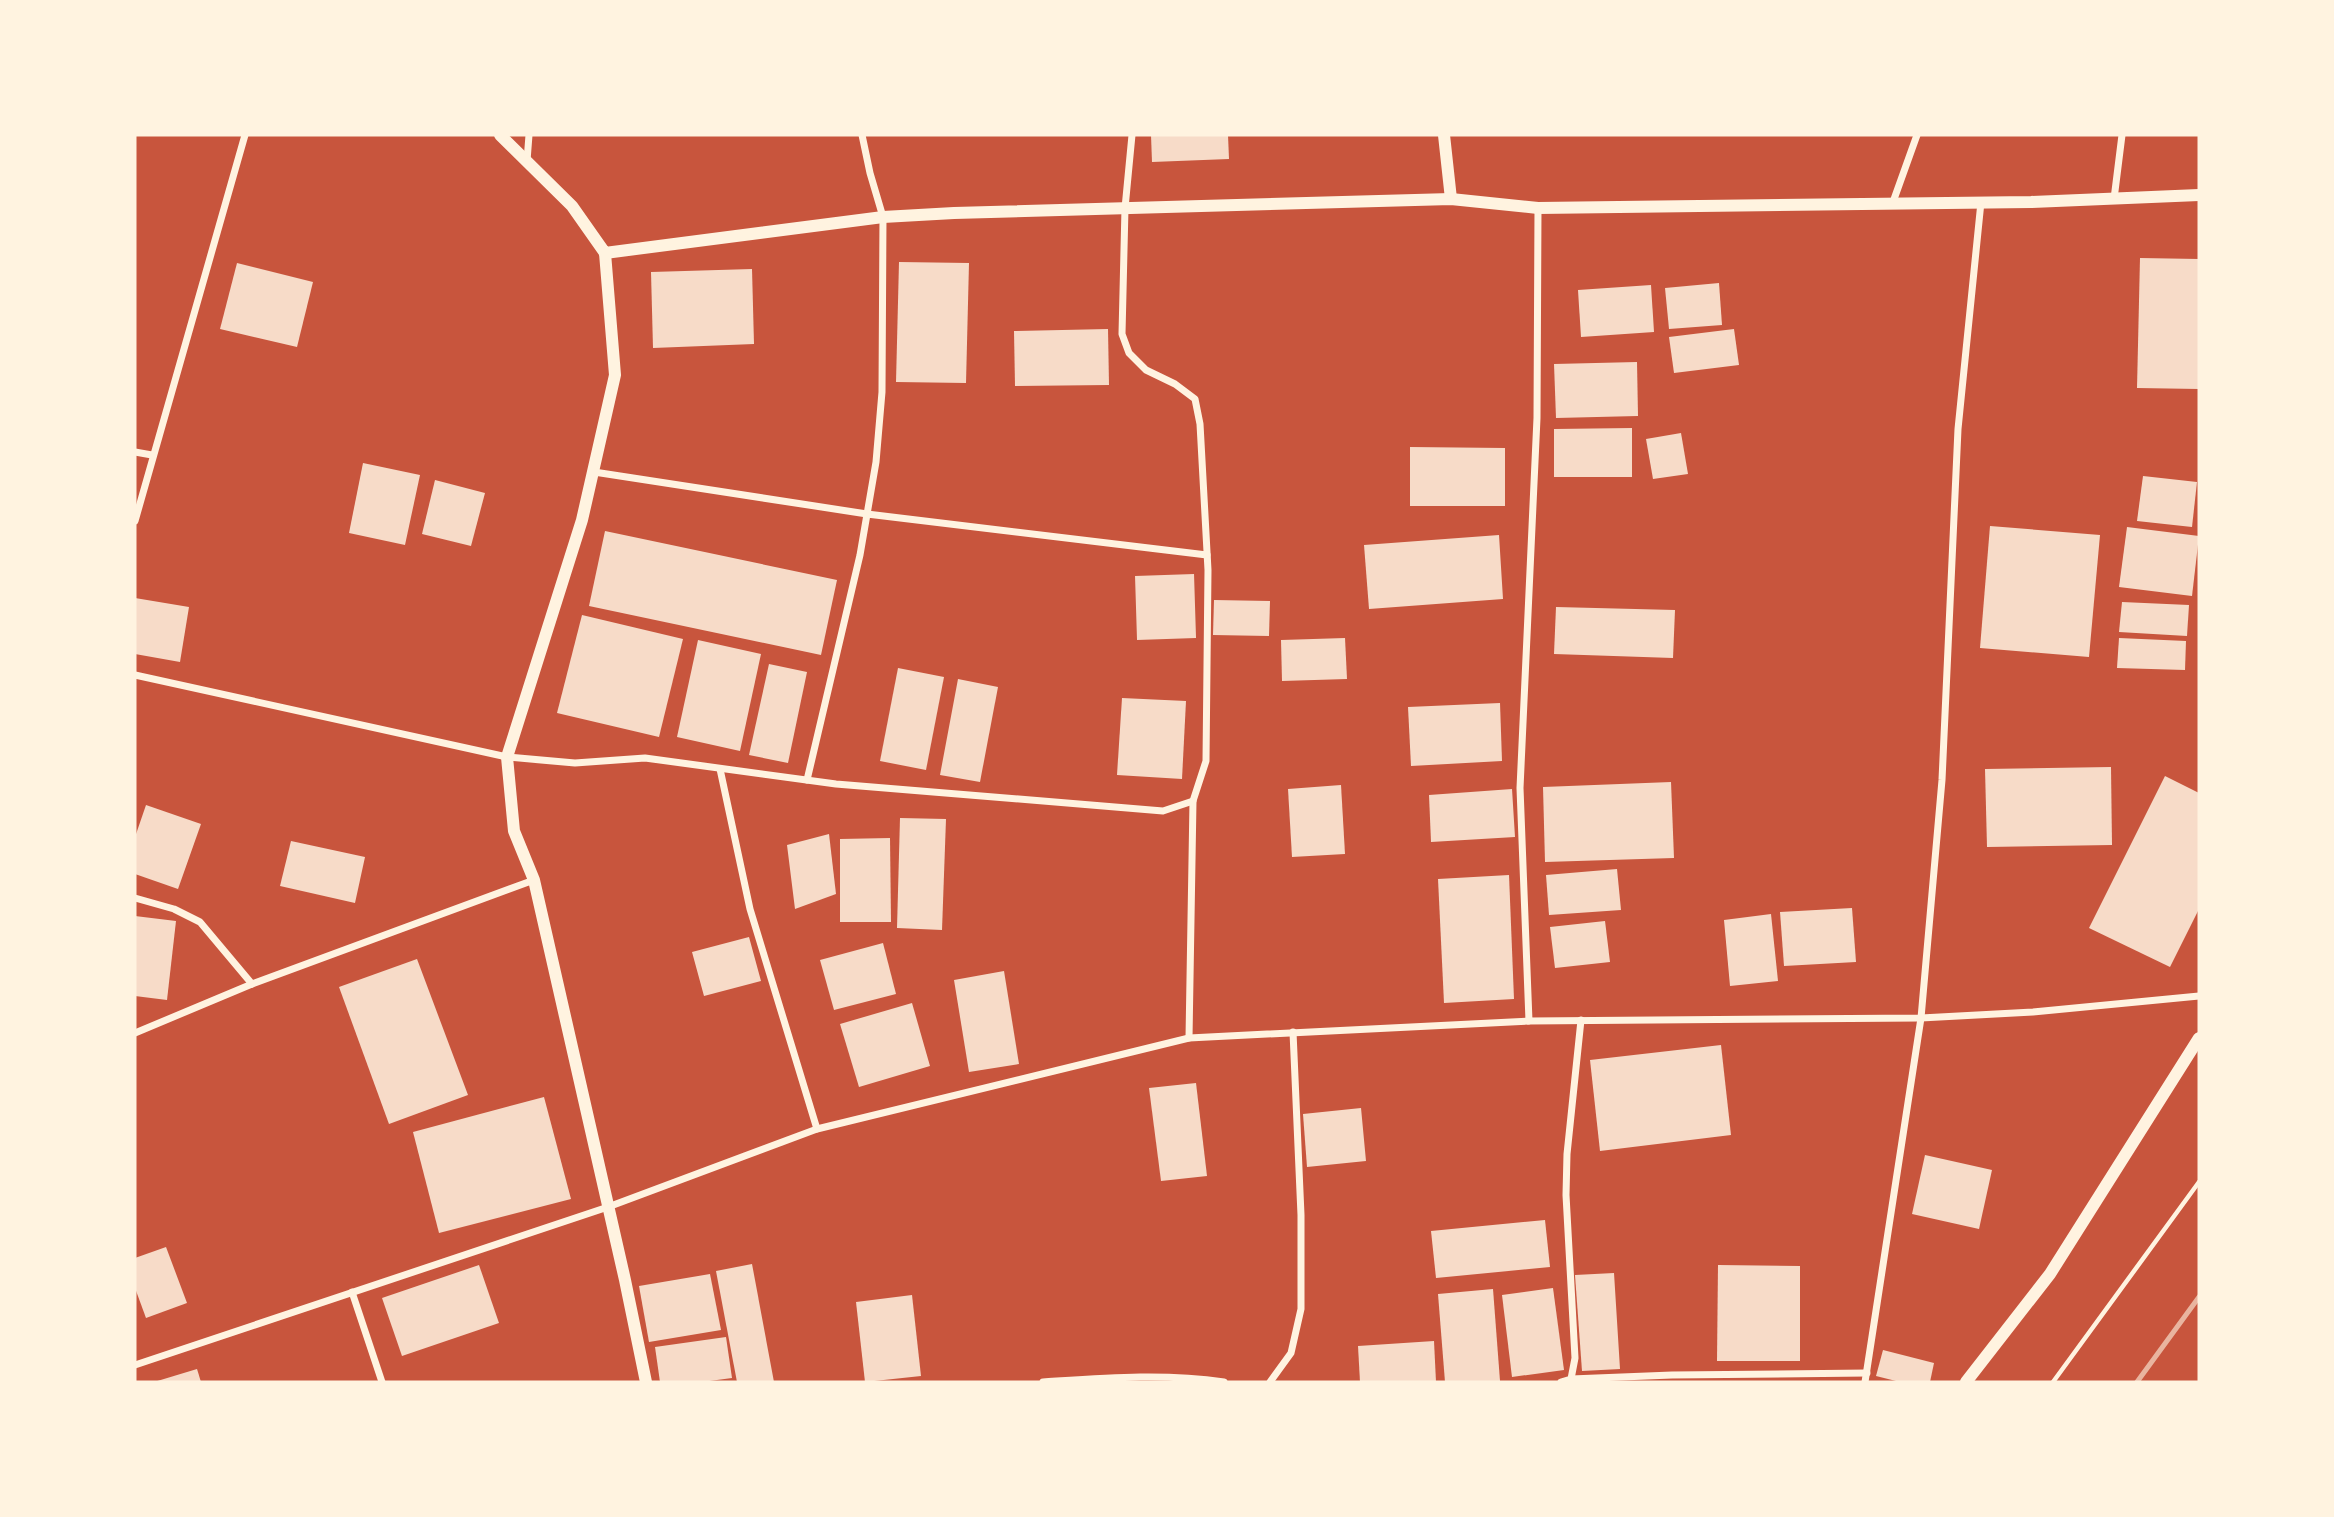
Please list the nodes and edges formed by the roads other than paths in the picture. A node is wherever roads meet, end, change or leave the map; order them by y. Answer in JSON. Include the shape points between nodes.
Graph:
{"nodes":[{"id":1,"x":245,"y":135,"type":"edge"},
{"id":2,"x":500,"y":135,"type":"edge"},
{"id":3,"x":529,"y":135,"type":"edge"},
{"id":4,"x":862,"y":135,"type":"edge"},
{"id":5,"x":1132,"y":135,"type":"edge"},
{"id":6,"x":1444,"y":135,"type":"edge"},
{"id":7,"x":1917,"y":135,"type":"edge"},
{"id":8,"x":2122,"y":135,"type":"edge"},
{"id":9,"x":527,"y":160,"type":"junction"},
{"id":10,"x":2199,"y":195,"type":"edge"},
{"id":11,"x":1451,"y":198,"type":"junction"},
{"id":12,"x":2114,"y":198,"type":"junction"},
{"id":13,"x":1893,"y":202,"type":"junction"},
{"id":14,"x":1981,"y":202,"type":"junction"},
{"id":15,"x":1125,"y":208,"type":"junction"},
{"id":16,"x":1538,"y":208,"type":"junction"},
{"id":17,"x":883,"y":217,"type":"junction"},
{"id":18,"x":605,"y":253,"type":"junction"},
{"id":19,"x":135,"y":452,"type":"edge"},
{"id":20,"x":152,"y":455,"type":"junction"},
{"id":21,"x":594,"y":472,"type":"junction"},
{"id":22,"x":867,"y":514,"type":"junction"},
{"id":23,"x":135,"y":521,"type":"edge"},
{"id":24,"x":1208,"y":555,"type":"junction"},
{"id":25,"x":135,"y":675,"type":"edge"},
{"id":26,"x":506,"y":757,"type":"junction"},
{"id":27,"x":720,"y":769,"type":"junction"},
{"id":28,"x":807,"y":780,"type":"junction"},
{"id":29,"x":1193,"y":801,"type":"junction"},
{"id":30,"x":534,"y":880,"type":"junction"},
{"id":31,"x":135,"y":898,"type":"edge"},
{"id":32,"x":252,"y":984,"type":"junction"},
{"id":33,"x":2199,"y":996,"type":"edge"},
{"id":34,"x":1921,"y":1018,"type":"junction"},
{"id":35,"x":1581,"y":1020,"type":"junction"},
{"id":36,"x":1529,"y":1021,"type":"junction"},
{"id":37,"x":1293,"y":1032,"type":"junction"},
{"id":38,"x":135,"y":1033,"type":"edge"},
{"id":39,"x":1189,"y":1038,"type":"junction"},
{"id":40,"x":2199,"y":1038,"type":"edge"},
{"id":41,"x":817,"y":1129,"type":"junction"},
{"id":42,"x":608,"y":1207,"type":"junction"},
{"id":43,"x":352,"y":1292,"type":"junction"},
{"id":44,"x":135,"y":1364,"type":"edge"},
{"id":45,"x":1867,"y":1373,"type":"junction"},
{"id":46,"x":1571,"y":1379,"type":"junction"},
{"id":47,"x":382,"y":1382,"type":"edge"},
{"id":48,"x":646,"y":1382,"type":"edge"},
{"id":49,"x":1043,"y":1382,"type":"edge"},
{"id":50,"x":1224,"y":1382,"type":"edge"},
{"id":51,"x":1270,"y":1382,"type":"edge"},
{"id":52,"x":1561,"y":1382,"type":"edge"},
{"id":53,"x":1865,"y":1382,"type":"edge"},
{"id":54,"x":1966,"y":1382,"type":"edge"}],
"edges":[{"from":1,"to":20,"type":"street"},
{"from":2,"to":9,"type":"street"},
{"from":3,"to":9,"type":"street"},
{"from":4,"to":17,"type":"street"},
{"from":5,"to":15,"type":"street"},
{"from":6,"to":11,"type":"street"},
{"from":7,"to":13,"type":"street"},
{"from":8,"to":12,"type":"street"},
{"from":9,"to":18,"type":"street","via":[[572,206]]},
{"from":10,"to":12,"type":"street"},
{"from":11,"to":15,"type":"street"},
{"from":11,"to":16,"type":"street"},
{"from":12,"to":14,"type":"street"},
{"from":13,"to":14,"type":"street"},
{"from":13,"to":16,"type":"street"},
{"from":14,"to":34,"type":"street","via":[[1958,429],[1942,780]]},
{"from":15,"to":17,"type":"street"},
{"from":15,"to":24,"type":"street","via":[[1122,334],[1129,353],[1146,370],[1195,399]]},
{"from":16,"to":36,"type":"street","via":[[1537,418],[1520,788]]},
{"from":17,"to":18,"type":"street"},
{"from":17,"to":22,"type":"street","via":[[882,392]]},
{"from":18,"to":21,"type":"street","via":[[615,376]]},
{"from":19,"to":20,"type":"street"},
{"from":20,"to":23,"type":"street"},
{"from":21,"to":22,"type":"street"},
{"from":21,"to":26,"type":"street"},
{"from":22,"to":24,"type":"street"},
{"from":22,"to":28,"type":"street"},
{"from":24,"to":29,"type":"street","via":[[1206,761]]},
{"from":25,"to":26,"type":"street"},
{"from":26,"to":27,"type":"street","via":[[575,763],[645,758]]},
{"from":26,"to":30,"type":"street","via":[[513,831]]},
{"from":27,"to":28,"type":"street"},
{"from":27,"to":41,"type":"street","via":[[750,909]]},
{"from":28,"to":29,"type":"street","via":[[1163,811]]},
{"from":29,"to":39,"type":"street"},
{"from":30,"to":32,"type":"street"},
{"from":30,"to":42,"type":"street"},
{"from":31,"to":32,"type":"street","via":[[200,922]]},
{"from":32,"to":38,"type":"street"},
{"from":33,"to":34,"type":"street"},
{"from":34,"to":35,"type":"street"},
{"from":34,"to":45,"type":"street"},
{"from":35,"to":36,"type":"street"},
{"from":35,"to":46,"type":"street","via":[[1567,1154],[1575,1359]]},
{"from":36,"to":37,"type":"street"},
{"from":37,"to":39,"type":"street"},
{"from":37,"to":51,"type":"street","via":[[1301,1309],[1291,1353]]},
{"from":39,"to":41,"type":"street"},
{"from":40,"to":54,"type":"street","via":[[2050,1274]]},
{"from":41,"to":42,"type":"street"},
{"from":42,"to":43,"type":"street"},
{"from":42,"to":48,"type":"street"},
{"from":43,"to":44,"type":"street"},
{"from":43,"to":47,"type":"street"},
{"from":45,"to":46,"type":"street"},
{"from":45,"to":53,"type":"street"},
{"from":46,"to":52,"type":"street"},
{"from":49,"to":50,"type":"street","via":[[1125,1377]]}]}
